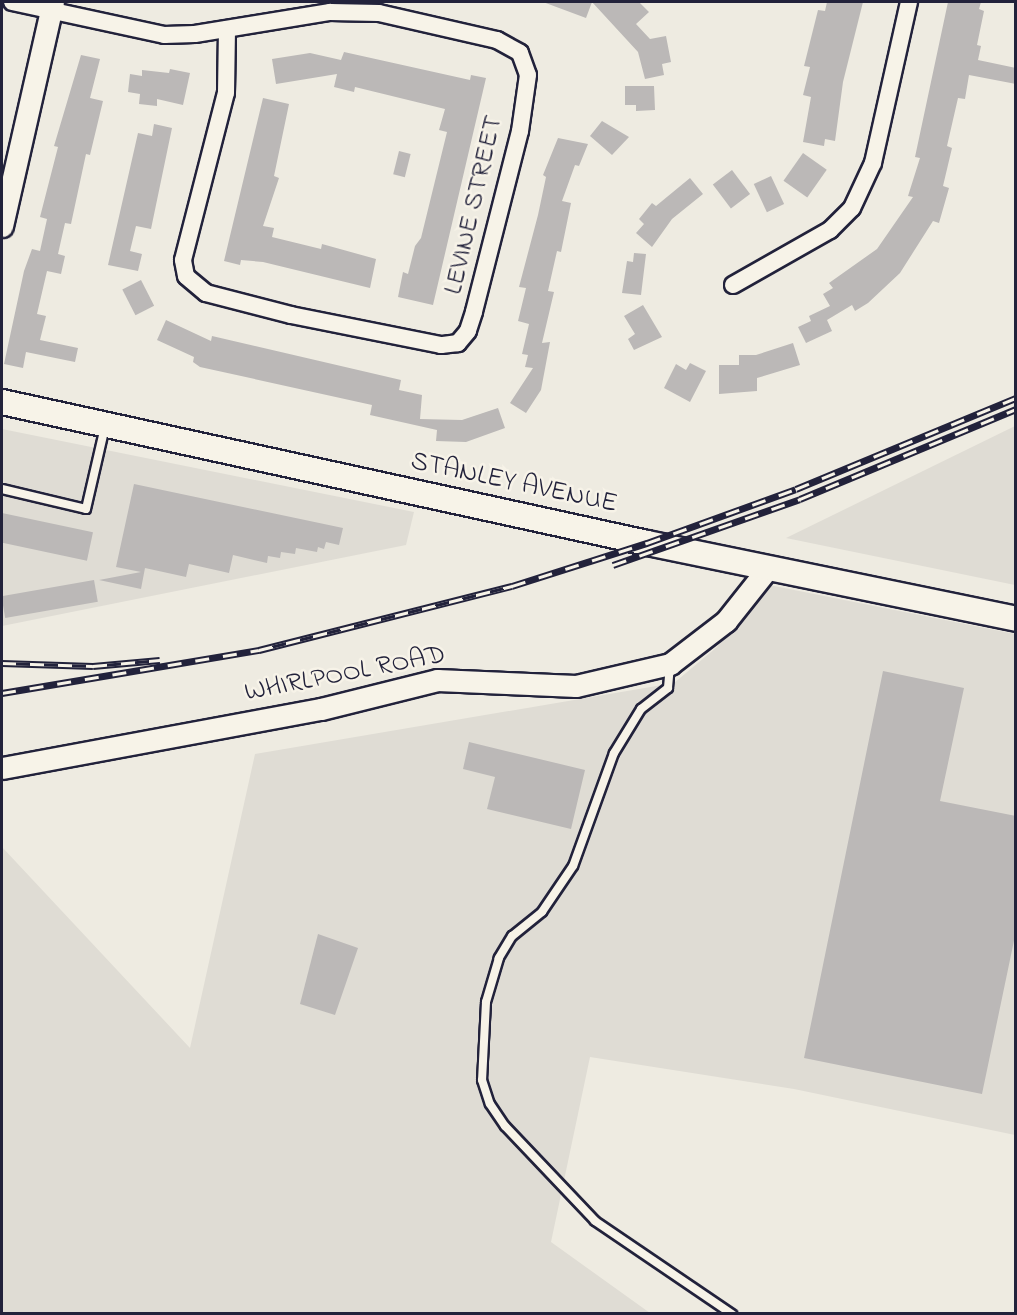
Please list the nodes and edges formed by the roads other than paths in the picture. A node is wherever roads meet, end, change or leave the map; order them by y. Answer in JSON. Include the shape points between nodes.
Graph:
{"nodes":[{"id":1,"x":12,"y":2,"type":"edge"},
{"id":2,"x":909,"y":2,"type":"edge"},
{"id":3,"x":52,"y":6,"type":"edge"},
{"id":4,"x":227,"y":29,"type":"junction"},
{"id":5,"x":2,"y":226,"type":"edge"},
{"id":6,"x":733,"y":285,"type":"dead end"},
{"id":7,"x":2,"y":402,"type":"edge"},
{"id":8,"x":106,"y":424,"type":"junction"},
{"id":9,"x":2,"y":489,"type":"edge"},
{"id":10,"x":768,"y":568,"type":"junction"},
{"id":11,"x":1016,"y":619,"type":"edge"},
{"id":12,"x":670,"y":664,"type":"junction"},
{"id":13,"x":2,"y":768,"type":"edge"},
{"id":14,"x":732,"y":1314,"type":"edge"}],
"edges":[{"from":1,"to":3,"type":"street"},
{"from":2,"to":6,"type":"street","via":[[873,163],[852,208],[830,230]]},
{"from":3,"to":4,"type":"street","via":[[164,35]]},
{"from":3,"to":5,"type":"street"},
{"from":4,"to":4,"type":"street","name":"LEVINE STREET","via":[[226,93],[183,260],[186,276],[206,293],[410,339],[458,344],[468,331],[474,312],[519,131],[528,75],[520,53],[497,40],[379,13],[330,12]]},
{"from":7,"to":8,"type":"main road","name":"STANLEY AVENUE"},
{"from":8,"to":9,"type":"lane","via":[[87,509]]},
{"from":8,"to":10,"type":"main road","name":"STANLEY AVENUE"},
{"from":10,"to":11,"type":"main road","name":"STANLEY AVENUE"},
{"from":10,"to":12,"type":"street","name":"WHIRLPOOL ROAD","via":[[726,621]]},
{"from":12,"to":13,"type":"street","name":"WHIRLPOOL ROAD","via":[[576,686],[437,680],[321,709]]},
{"from":12,"to":14,"type":"lane","via":[[668,688],[641,709],[614,753],[573,866],[542,912],[512,936],[500,958],[486,1002],[482,1080],[489,1104],[506,1126],[595,1221]]}]}
